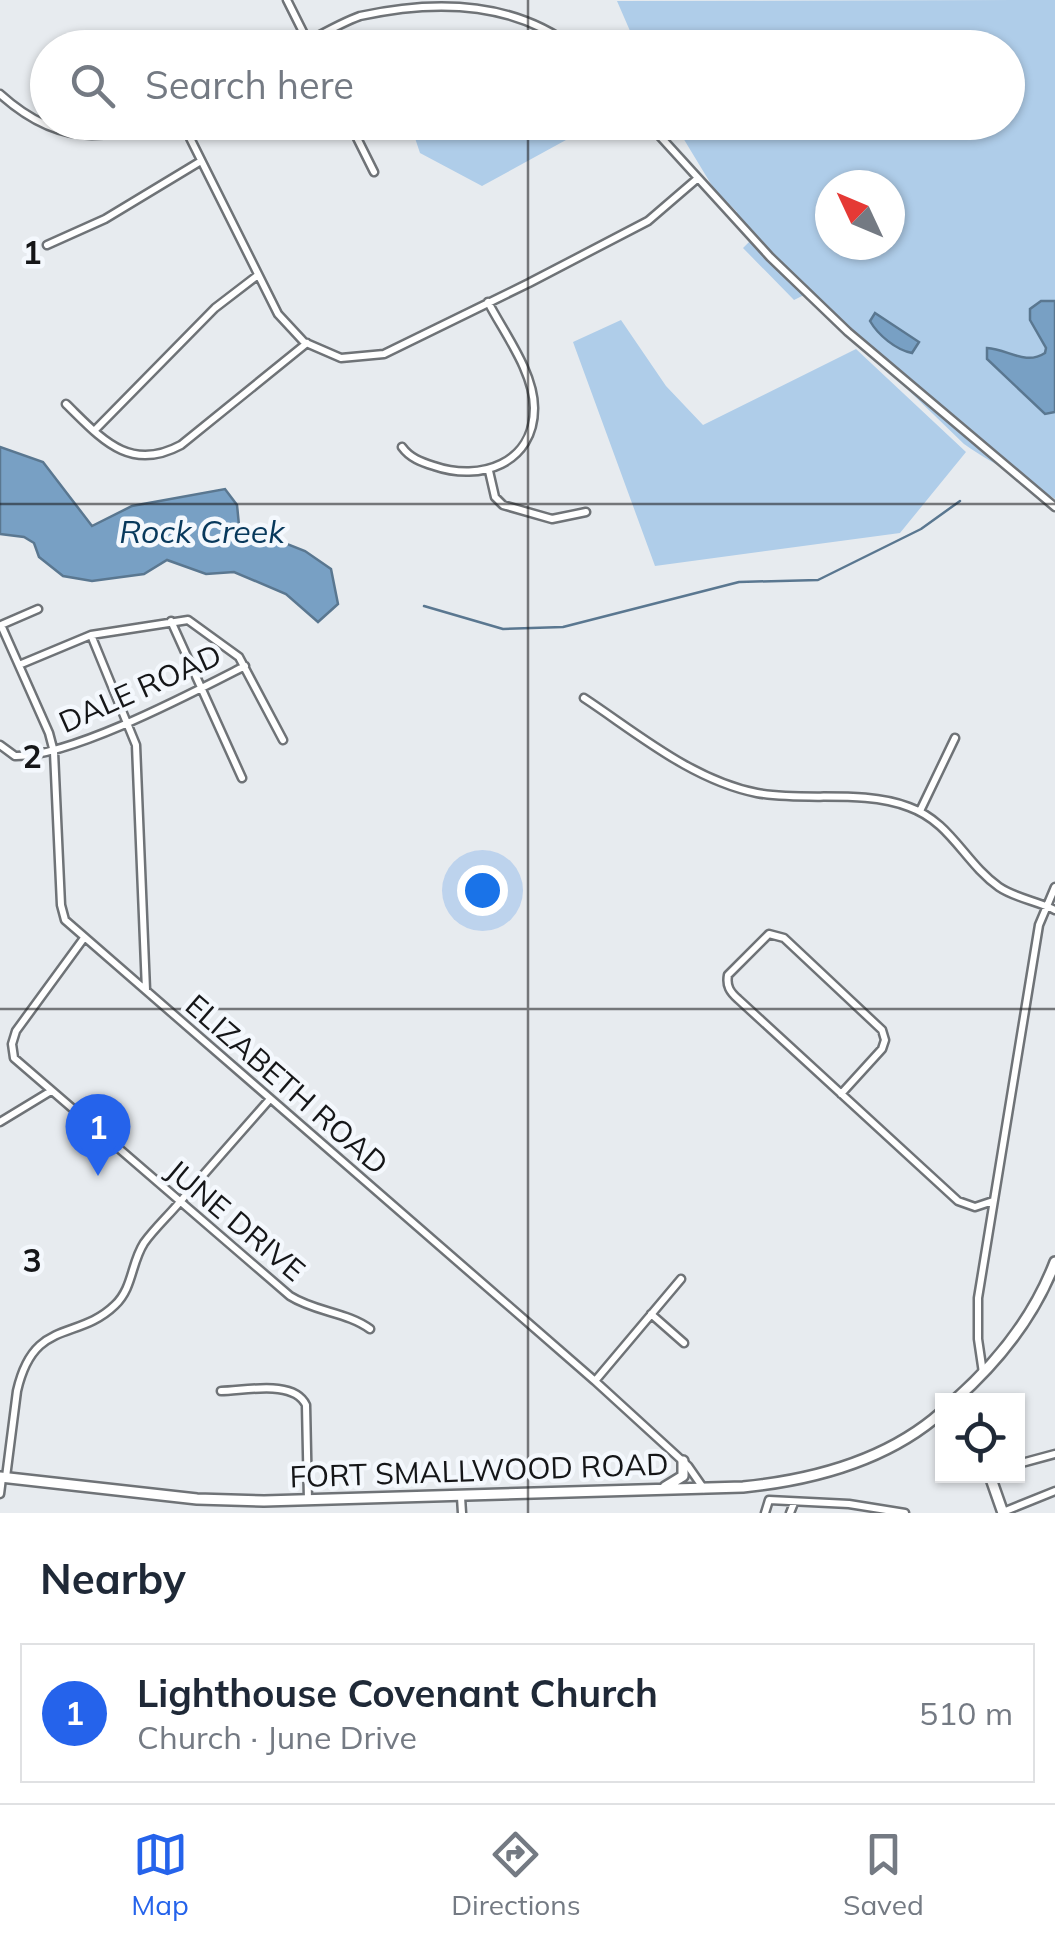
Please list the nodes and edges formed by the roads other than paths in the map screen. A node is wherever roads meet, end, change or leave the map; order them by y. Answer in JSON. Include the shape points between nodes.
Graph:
{"nodes":[{"id":1,"x":286,"y":0,"type":"edge"},
{"id":2,"x":438,"y":0,"type":"edge"},
{"id":3,"x":301,"y":30,"type":"edge"},
{"id":4,"x":335,"y":30,"type":"edge"},
{"id":5,"x":548,"y":30,"type":"edge"},
{"id":6,"x":0,"y":94,"type":"edge"},
{"id":7,"x":30,"y":116,"type":"edge"},
{"id":8,"x":190,"y":140,"type":"edge"},
{"id":9,"x":358,"y":140,"type":"edge"},
{"id":10,"x":663,"y":140,"type":"edge"},
{"id":11,"x":200,"y":161,"type":"junction"},
{"id":12,"x":374,"y":172,"type":"dead end"},
{"id":13,"x":698,"y":178,"type":"junction"},
{"id":14,"x":47,"y":245,"type":"dead end"},
{"id":15,"x":258,"y":275,"type":"junction"},
{"id":16,"x":488,"y":302,"type":"junction"},
{"id":17,"x":307,"y":344,"type":"junction"},
{"id":18,"x":66,"y":404,"type":"dead end"},
{"id":19,"x":94,"y":432,"type":"junction"},
{"id":20,"x":402,"y":447,"type":"dead end"},
{"id":21,"x":488,"y":471,"type":"junction"},
{"id":22,"x":1055,"y":507,"type":"edge"},
{"id":23,"x":586,"y":512,"type":"dead end"},
{"id":24,"x":38,"y":609,"type":"dead end"},
{"id":25,"x":171,"y":621,"type":"junction"},
{"id":26,"x":0,"y":625,"type":"edge"},
{"id":27,"x":91,"y":636,"type":"junction"},
{"id":28,"x":19,"y":665,"type":"junction"},
{"id":29,"x":245,"y":666,"type":"junction"},
{"id":30,"x":201,"y":689,"type":"junction"},
{"id":31,"x":584,"y":698,"type":"dead end"},
{"id":32,"x":127,"y":721,"type":"junction"},
{"id":33,"x":955,"y":738,"type":"dead end"},
{"id":34,"x":282,"y":740,"type":"dead end"},
{"id":35,"x":0,"y":745,"type":"edge"},
{"id":36,"x":54,"y":752,"type":"junction"},
{"id":37,"x":242,"y":778,"type":"dead end"},
{"id":38,"x":920,"y":811,"type":"junction"},
{"id":39,"x":1055,"y":888,"type":"edge"},
{"id":40,"x":1046,"y":906,"type":"junction"},
{"id":41,"x":1055,"y":910,"type":"edge"},
{"id":42,"x":84,"y":938,"type":"junction"},
{"id":43,"x":146,"y":991,"type":"junction"},
{"id":44,"x":51,"y":1092,"type":"junction"},
{"id":45,"x":841,"y":1094,"type":"junction"},
{"id":46,"x":270,"y":1099,"type":"junction"},
{"id":47,"x":0,"y":1122,"type":"edge"},
{"id":48,"x":993,"y":1201,"type":"junction"},
{"id":49,"x":179,"y":1202,"type":"junction"},
{"id":50,"x":1055,"y":1262,"type":"edge"},
{"id":51,"x":681,"y":1279,"type":"dead end"},
{"id":52,"x":651,"y":1314,"type":"junction"},
{"id":53,"x":370,"y":1329,"type":"dead end"},
{"id":54,"x":684,"y":1344,"type":"dead end"},
{"id":55,"x":980,"y":1377,"type":"junction"},
{"id":56,"x":594,"y":1381,"type":"junction"},
{"id":57,"x":220,"y":1391,"type":"dead end"},
{"id":58,"x":963,"y":1393,"type":"edge"},
{"id":59,"x":973,"y":1393,"type":"edge"},
{"id":60,"x":935,"y":1420,"type":"edge"},
{"id":61,"x":1055,"y":1454,"type":"edge"},
{"id":62,"x":683,"y":1461,"type":"junction"},
{"id":63,"x":1025,"y":1462,"type":"edge"},
{"id":64,"x":3,"y":1478,"type":"edge"},
{"id":65,"x":992,"y":1483,"type":"edge"},
{"id":66,"x":659,"y":1490,"type":"junction"},
{"id":67,"x":704,"y":1490,"type":"junction"},
{"id":68,"x":1055,"y":1491,"type":"edge"},
{"id":69,"x":0,"y":1494,"type":"edge"},
{"id":70,"x":461,"y":1498,"type":"junction"},
{"id":71,"x":308,"y":1500,"type":"junction"},
{"id":72,"x":794,"y":1503,"type":"junction"},
{"id":73,"x":462,"y":1513,"type":"edge"},
{"id":74,"x":765,"y":1513,"type":"edge"},
{"id":75,"x":790,"y":1513,"type":"edge"},
{"id":76,"x":905,"y":1513,"type":"edge"},
{"id":77,"x":1003,"y":1513,"type":"edge"}],
"edges":[{"from":1,"to":3,"type":"street"},
{"from":2,"to":4,"type":"street","via":[[384,8]]},
{"from":2,"to":5,"type":"street","via":[[510,12]]},
{"from":6,"to":7,"type":"street"},
{"from":8,"to":11,"type":"street"},
{"from":9,"to":12,"type":"street"},
{"from":10,"to":13,"type":"street"},
{"from":11,"to":14,"type":"street","via":[[96,224]]},
{"from":11,"to":15,"type":"street"},
{"from":13,"to":16,"type":"street","via":[[648,221]]},
{"from":13,"to":22,"type":"street","via":[[848,332]]},
{"from":15,"to":17,"type":"street","via":[[283,322]]},
{"from":15,"to":19,"type":"street","via":[[215,308]]},
{"from":16,"to":17,"type":"street","via":[[371,357],[332,356]]},
{"from":16,"to":21,"type":"street","via":[[534,406],[524,443]]},
{"from":17,"to":19,"type":"street","via":[[166,452],[126,453]]},
{"from":18,"to":19,"type":"street"},
{"from":20,"to":21,"type":"street","via":[[414,459],[452,472]]},
{"from":21,"to":23,"type":"street","via":[[503,505],[552,519]]},
{"from":24,"to":26,"type":"street"},
{"from":25,"to":27,"type":"street"},
{"from":25,"to":29,"type":"street","via":[[194,623]]},
{"from":25,"to":30,"type":"street"},
{"from":26,"to":28,"type":"street","name":"ELIZABETH ROAD"},
{"from":27,"to":28,"type":"street"},
{"from":27,"to":32,"type":"street"},
{"from":28,"to":36,"type":"street","name":"ELIZABETH ROAD"},
{"from":29,"to":30,"type":"street","name":"DALE ROAD"},
{"from":29,"to":34,"type":"street"},
{"from":30,"to":32,"type":"street","name":"DALE ROAD"},
{"from":30,"to":37,"type":"street"},
{"from":31,"to":38,"type":"street","via":[[688,767],[732,787],[885,801]]},
{"from":32,"to":36,"type":"street","name":"DALE ROAD"},
{"from":32,"to":43,"type":"street","via":[[136,745]]},
{"from":33,"to":38,"type":"street"},
{"from":35,"to":36,"type":"street","via":[[15,756]]},
{"from":36,"to":42,"type":"street","name":"ELIZABETH ROAD","via":[[62,914]]},
{"from":38,"to":40,"type":"street","via":[[951,833],[998,886]]},
{"from":39,"to":40,"type":"street"},
{"from":40,"to":41,"type":"street"},
{"from":40,"to":48,"type":"street"},
{"from":42,"to":43,"type":"street","name":"ELIZABETH ROAD"},
{"from":42,"to":44,"type":"street","name":"JUNE DRIVE","via":[[12,1044],[18,1063]]},
{"from":43,"to":46,"type":"street","name":"ELIZABETH ROAD"},
{"from":44,"to":47,"type":"street"},
{"from":44,"to":49,"type":"street","name":"JUNE DRIVE"},
{"from":45,"to":45,"type":"street","via":[[729,988],[732,970],[769,934],[784,938],[882,1030],[882,1049]]},
{"from":45,"to":48,"type":"street","via":[[958,1201],[975,1207]]},
{"from":46,"to":49,"type":"street"},
{"from":46,"to":56,"type":"street","name":"ELIZABETH ROAD"},
{"from":48,"to":55,"type":"street","via":[[978,1298]]},
{"from":49,"to":53,"type":"street","name":"JUNE DRIVE","via":[[290,1296]]},
{"from":49,"to":64,"type":"street","via":[[146,1240],[114,1306],[51,1335],[34,1352],[20,1377]]},
{"from":50,"to":55,"type":"main road","via":[[1028,1319]]},
{"from":51,"to":52,"type":"street"},
{"from":52,"to":54,"type":"street"},
{"from":52,"to":56,"type":"street"},
{"from":55,"to":58,"type":"main road"},
{"from":55,"to":59,"type":"main road"},
{"from":56,"to":62,"type":"street","name":"ELIZABETH ROAD"},
{"from":57,"to":71,"type":"street","via":[[282,1390],[302,1397]]},
{"from":60,"to":67,"type":"main road","name":"FORT SMALLWOOD ROAD","via":[[842,1468],[786,1483]]},
{"from":61,"to":63,"type":"street"},
{"from":62,"to":66,"type":"main road","via":[[683,1476]]},
{"from":62,"to":67,"type":"street","name":"ELIZABETH ROAD"},
{"from":64,"to":69,"type":"street"},
{"from":64,"to":71,"type":"main road","name":"FORT SMALLWOOD ROAD","via":[[197,1499]]},
{"from":65,"to":77,"type":"main road"},
{"from":66,"to":67,"type":"main road","name":"FORT SMALLWOOD ROAD"},
{"from":66,"to":70,"type":"main road","name":"FORT SMALLWOOD ROAD"},
{"from":68,"to":77,"type":"street"},
{"from":70,"to":71,"type":"main road","name":"FORT SMALLWOOD ROAD"},
{"from":70,"to":73,"type":"street"},
{"from":72,"to":74,"type":"street","via":[[769,1500]]},
{"from":72,"to":75,"type":"street"},
{"from":72,"to":76,"type":"street"}]}
